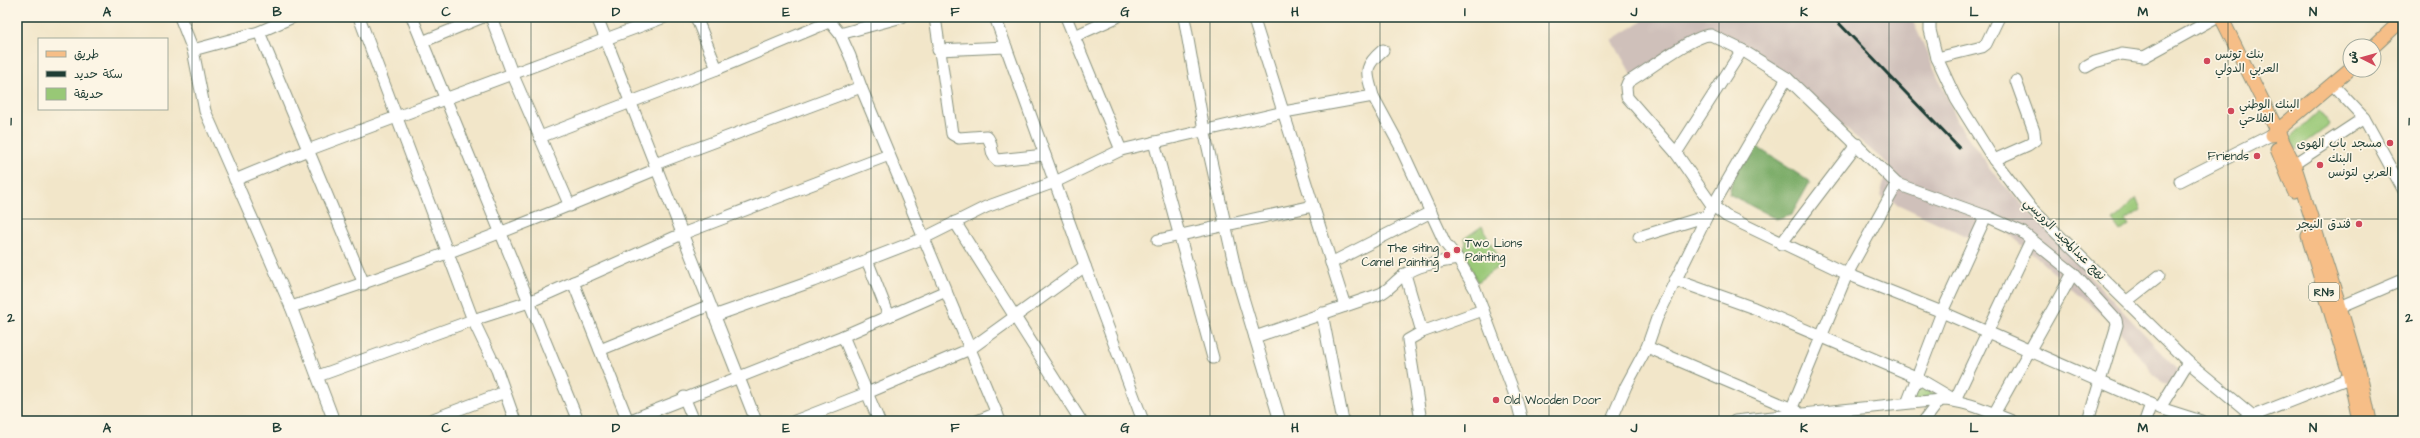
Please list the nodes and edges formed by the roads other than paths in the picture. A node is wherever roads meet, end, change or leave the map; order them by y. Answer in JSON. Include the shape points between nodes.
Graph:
{"nodes":[{"id":1,"x":180,"y":17,"type":"edge"},
{"id":2,"x":293,"y":17,"type":"edge"},
{"id":3,"x":358,"y":17,"type":"edge"},
{"id":4,"x":412,"y":17,"type":"edge"},
{"id":5,"x":483,"y":17,"type":"edge"},
{"id":6,"x":491,"y":17,"type":"edge"},
{"id":7,"x":597,"y":17,"type":"edge"},
{"id":8,"x":665,"y":17,"type":"edge"},
{"id":9,"x":696,"y":17,"type":"edge"},
{"id":10,"x":902,"y":17,"type":"edge"},
{"id":11,"x":935,"y":17,"type":"edge"},
{"id":12,"x":995,"y":17,"type":"edge"},
{"id":13,"x":1066,"y":17,"type":"edge"},
{"id":14,"x":1117,"y":17,"type":"edge"},
{"id":15,"x":1184,"y":17,"type":"edge"},
{"id":16,"x":1252,"y":17,"type":"edge"},
{"id":17,"x":1930,"y":17,"type":"edge"},
{"id":18,"x":1999,"y":17,"type":"edge"},
{"id":19,"x":2215,"y":18,"type":"edge"},
{"id":20,"x":827,"y":19,"type":"edge"},
{"id":21,"x":2403,"y":19,"type":"edge"},
{"id":22,"x":259,"y":32,"type":"junction"},
{"id":23,"x":840,"y":34,"type":"junction"},
{"id":24,"x":1074,"y":36,"type":"junction"},
{"id":25,"x":2382,"y":39,"type":"edge"},
{"id":26,"x":606,"y":40,"type":"junction"},
{"id":27,"x":422,"y":42,"type":"junction"},
{"id":28,"x":1006,"y":47,"type":"junction"},
{"id":29,"x":193,"y":50,"type":"junction"},
{"id":30,"x":938,"y":50,"type":"junction"},
{"id":31,"x":1383,"y":50,"type":"dead end"},
{"id":32,"x":1742,"y":50,"type":"junction"},
{"id":33,"x":1937,"y":58,"type":"junction"},
{"id":34,"x":2086,"y":67,"type":"dead end"},
{"id":35,"x":717,"y":69,"type":"junction"},
{"id":36,"x":512,"y":73,"type":"junction"},
{"id":37,"x":2342,"y":77,"type":"edge"},
{"id":38,"x":1788,"y":78,"type":"junction"},
{"id":39,"x":2016,"y":81,"type":"dead end"},
{"id":40,"x":2333,"y":86,"type":"junction"},
{"id":41,"x":861,"y":87,"type":"junction"},
{"id":42,"x":1373,"y":96,"type":"junction"},
{"id":43,"x":445,"y":98,"type":"junction"},
{"id":44,"x":630,"y":101,"type":"junction"},
{"id":45,"x":1284,"y":112,"type":"junction"},
{"id":46,"x":396,"y":117,"type":"junction"},
{"id":47,"x":2364,"y":118,"type":"junction"},
{"id":48,"x":1204,"y":130,"type":"junction"},
{"id":49,"x":2274,"y":133,"type":"junction"},
{"id":50,"x":540,"y":137,"type":"junction"},
{"id":51,"x":1154,"y":142,"type":"junction"},
{"id":52,"x":1856,"y":144,"type":"junction"},
{"id":53,"x":308,"y":150,"type":"junction"},
{"id":54,"x":1121,"y":150,"type":"junction"},
{"id":55,"x":1676,"y":154,"type":"junction"},
{"id":56,"x":889,"y":155,"type":"junction"},
{"id":57,"x":1045,"y":155,"type":"junction"},
{"id":58,"x":1994,"y":160,"type":"junction"},
{"id":59,"x":2294,"y":164,"type":"junction"},
{"id":60,"x":656,"y":167,"type":"junction"},
{"id":61,"x":235,"y":180,"type":"junction"},
{"id":62,"x":2180,"y":181,"type":"dead end"},
{"id":63,"x":1054,"y":182,"type":"junction"},
{"id":64,"x":1896,"y":184,"type":"junction"},
{"id":65,"x":2403,"y":189,"type":"edge"},
{"id":66,"x":1712,"y":205,"type":"junction"},
{"id":67,"x":570,"y":206,"type":"junction"},
{"id":68,"x":1313,"y":206,"type":"junction"},
{"id":69,"x":1431,"y":212,"type":"junction"},
{"id":70,"x":1707,"y":216,"type":"junction"},
{"id":71,"x":1986,"y":216,"type":"junction"},
{"id":72,"x":955,"y":222,"type":"junction"},
{"id":73,"x":1226,"y":225,"type":"junction"},
{"id":74,"x":500,"y":232,"type":"junction"},
{"id":75,"x":682,"y":234,"type":"junction"},
{"id":76,"x":1180,"y":236,"type":"junction"},
{"id":77,"x":1639,"y":237,"type":"dead end"},
{"id":78,"x":924,"y":238,"type":"junction"},
{"id":79,"x":1158,"y":240,"type":"dead end"},
{"id":80,"x":2031,"y":240,"type":"junction"},
{"id":81,"x":1781,"y":244,"type":"junction"},
{"id":82,"x":447,"y":254,"type":"junction"},
{"id":83,"x":1458,"y":258,"type":"junction"},
{"id":84,"x":867,"y":260,"type":"junction"},
{"id":85,"x":1331,"y":263,"type":"junction"},
{"id":86,"x":1085,"y":266,"type":"junction"},
{"id":87,"x":2073,"y":273,"type":"junction"},
{"id":88,"x":1405,"y":274,"type":"junction"},
{"id":89,"x":1847,"y":274,"type":"junction"},
{"id":90,"x":2159,"y":276,"type":"dead end"},
{"id":91,"x":1675,"y":280,"type":"junction"},
{"id":92,"x":2403,"y":280,"type":"edge"},
{"id":93,"x":573,"y":282,"type":"junction"},
{"id":94,"x":364,"y":284,"type":"junction"},
{"id":95,"x":946,"y":291,"type":"junction"},
{"id":96,"x":2127,"y":301,"type":"junction"},
{"id":97,"x":529,"y":302,"type":"junction"},
{"id":98,"x":710,"y":305,"type":"junction"},
{"id":99,"x":1345,"y":306,"type":"junction"},
{"id":100,"x":290,"y":307,"type":"junction"},
{"id":101,"x":2340,"y":307,"type":"junction"},
{"id":102,"x":1483,"y":310,"type":"junction"},
{"id":103,"x":1942,"y":312,"type":"junction"},
{"id":104,"x":1322,"y":313,"type":"junction"},
{"id":105,"x":714,"y":316,"type":"junction"},
{"id":106,"x":889,"y":316,"type":"junction"},
{"id":107,"x":1014,"y":316,"type":"junction"},
{"id":108,"x":473,"y":320,"type":"junction"},
{"id":109,"x":1422,"y":332,"type":"junction"},
{"id":110,"x":1987,"y":332,"type":"junction"},
{"id":111,"x":843,"y":336,"type":"junction"},
{"id":112,"x":1255,"y":337,"type":"junction"},
{"id":113,"x":1822,"y":337,"type":"junction"},
{"id":114,"x":1647,"y":347,"type":"junction"},
{"id":115,"x":970,"y":349,"type":"junction"},
{"id":116,"x":600,"y":350,"type":"junction"},
{"id":117,"x":2029,"y":351,"type":"junction"},
{"id":118,"x":1213,"y":358,"type":"dead end"},
{"id":119,"x":2188,"y":362,"type":"junction"},
{"id":120,"x":318,"y":376,"type":"junction"},
{"id":121,"x":738,"y":376,"type":"junction"},
{"id":122,"x":2355,"y":376,"type":"junction"},
{"id":123,"x":1916,"y":377,"type":"junction"},
{"id":124,"x":2100,"y":379,"type":"junction"},
{"id":125,"x":505,"y":392,"type":"junction"},
{"id":126,"x":867,"y":393,"type":"junction"},
{"id":127,"x":684,"y":397,"type":"junction"},
{"id":128,"x":1940,"y":400,"type":"junction"},
{"id":129,"x":1955,"y":400,"type":"junction"},
{"id":130,"x":1908,"y":401,"type":"junction"},
{"id":131,"x":2156,"y":406,"type":"junction"},
{"id":132,"x":1791,"y":410,"type":"junction"},
{"id":133,"x":1809,"y":414,"type":"junction"},
{"id":134,"x":998,"y":417,"type":"edge"},
{"id":135,"x":1993,"y":418,"type":"edge"},
{"id":136,"x":2257,"y":418,"type":"edge"},
{"id":137,"x":334,"y":421,"type":"edge"},
{"id":138,"x":428,"y":421,"type":"edge"},
{"id":139,"x":515,"y":421,"type":"edge"},
{"id":140,"x":578,"y":421,"type":"edge"},
{"id":141,"x":694,"y":421,"type":"edge"},
{"id":142,"x":756,"y":421,"type":"edge"},
{"id":143,"x":795,"y":421,"type":"edge"},
{"id":144,"x":879,"y":421,"type":"edge"},
{"id":145,"x":977,"y":421,"type":"edge"},
{"id":146,"x":1081,"y":421,"type":"edge"},
{"id":147,"x":1143,"y":421,"type":"edge"},
{"id":148,"x":1280,"y":421,"type":"edge"},
{"id":149,"x":1342,"y":421,"type":"edge"},
{"id":150,"x":1420,"y":421,"type":"edge"},
{"id":151,"x":1522,"y":421,"type":"edge"},
{"id":152,"x":1611,"y":421,"type":"edge"},
{"id":153,"x":1736,"y":421,"type":"edge"},
{"id":154,"x":1924,"y":421,"type":"edge"},
{"id":155,"x":2012,"y":421,"type":"edge"},
{"id":156,"x":2088,"y":421,"type":"edge"},
{"id":157,"x":2145,"y":421,"type":"edge"},
{"id":158,"x":2201,"y":421,"type":"edge"},
{"id":159,"x":2240,"y":421,"type":"edge"},
{"id":160,"x":2359,"y":421,"type":"edge"},
{"id":161,"x":2370,"y":421,"type":"edge"}],
"edges":[{"from":1,"to":29,"type":"street"},
{"from":2,"to":22,"type":"street"},
{"from":3,"to":46,"type":"street"},
{"from":4,"to":27,"type":"street"},
{"from":5,"to":27,"type":"street"},
{"from":6,"to":36,"type":"street"},
{"from":7,"to":26,"type":"street"},
{"from":8,"to":26,"type":"street"},
{"from":9,"to":35,"type":"street"},
{"from":10,"to":23,"type":"street"},
{"from":11,"to":30,"type":"street"},
{"from":12,"to":28,"type":"street"},
{"from":13,"to":24,"type":"street"},
{"from":14,"to":24,"type":"street"},
{"from":15,"to":48,"type":"street"},
{"from":16,"to":45,"type":"street"},
{"from":17,"to":33,"type":"street","name":"نهج عبدالمجيد الرويسي","via":[[1930,30]]},
{"from":18,"to":33,"type":"street","via":[[1982,48]]},
{"from":19,"to":34,"type":"street","via":[[2144,57],[2122,54]]},
{"from":19,"to":49,"type":"main road","number":"RN3"},
{"from":20,"to":23,"type":"street"},
{"from":20,"to":35,"type":"street"},
{"from":21,"to":25,"type":"main road"},
{"from":22,"to":29,"type":"street"},
{"from":22,"to":53,"type":"street"},
{"from":23,"to":41,"type":"street"},
{"from":24,"to":54,"type":"street"},
{"from":26,"to":36,"type":"street"},
{"from":26,"to":44,"type":"street"},
{"from":27,"to":43,"type":"street"},
{"from":28,"to":30,"type":"street"},
{"from":28,"to":57,"type":"street"},
{"from":29,"to":61,"type":"street","via":[[205,111]]},
{"from":30,"to":57,"type":"street","via":[[952,134],[959,138],[986,136],[994,158],[1000,161]]},
{"from":31,"to":42,"type":"street","via":[[1370,61],[1367,70]]},
{"from":32,"to":38,"type":"street"},
{"from":32,"to":55,"type":"street"},
{"from":32,"to":55,"type":"street","via":[[1706,34],[1628,82],[1627,96]]},
{"from":33,"to":58,"type":"street","name":"نهج عبدالمجيد الرويسي","via":[[1956,99]]},
{"from":35,"to":44,"type":"street"},
{"from":36,"to":43,"type":"street"},
{"from":36,"to":50,"type":"street"},
{"from":37,"to":40,"type":"main road"},
{"from":38,"to":52,"type":"street"},
{"from":38,"to":66,"type":"street"},
{"from":39,"to":58,"type":"street","via":[[2035,140]]},
{"from":40,"to":47,"type":"street"},
{"from":40,"to":49,"type":"main road"},
{"from":41,"to":56,"type":"street"},
{"from":41,"to":60,"type":"street"},
{"from":42,"to":45,"type":"street"},
{"from":42,"to":69,"type":"street"},
{"from":43,"to":46,"type":"street"},
{"from":43,"to":74,"type":"street"},
{"from":44,"to":50,"type":"street"},
{"from":44,"to":60,"type":"street"},
{"from":45,"to":48,"type":"street"},
{"from":45,"to":68,"type":"street"},
{"from":46,"to":53,"type":"street"},
{"from":46,"to":82,"type":"street"},
{"from":47,"to":59,"type":"street"},
{"from":47,"to":65,"type":"street"},
{"from":48,"to":51,"type":"street"},
{"from":48,"to":73,"type":"street"},
{"from":49,"to":59,"type":"main road","number":"RN3"},
{"from":49,"to":62,"type":"street"},
{"from":49,"to":122,"type":"main road","number":"RN3"},
{"from":50,"to":67,"type":"street"},
{"from":51,"to":54,"type":"street"},
{"from":51,"to":76,"type":"street"},
{"from":52,"to":64,"type":"street"},
{"from":52,"to":81,"type":"street"},
{"from":53,"to":61,"type":"street"},
{"from":53,"to":94,"type":"street"},
{"from":54,"to":63,"type":"street"},
{"from":55,"to":66,"type":"street"},
{"from":56,"to":75,"type":"street"},
{"from":56,"to":78,"type":"street"},
{"from":57,"to":63,"type":"street"},
{"from":58,"to":96,"type":"street","name":"نهج عبدالمجيد الرويسي","via":[[2032,209]]},
{"from":59,"to":101,"type":"main road","number":"RN3"},
{"from":60,"to":67,"type":"street"},
{"from":60,"to":75,"type":"street"},
{"from":61,"to":100,"type":"street"},
{"from":63,"to":72,"type":"street","via":[[986,207]]},
{"from":63,"to":86,"type":"street"},
{"from":64,"to":71,"type":"street"},
{"from":64,"to":89,"type":"street"},
{"from":66,"to":70,"type":"street"},
{"from":66,"to":81,"type":"street","via":[[1726,216]]},
{"from":67,"to":74,"type":"street"},
{"from":68,"to":73,"type":"street"},
{"from":68,"to":85,"type":"street"},
{"from":69,"to":83,"type":"street","via":[[1445,243]]},
{"from":69,"to":85,"type":"street"},
{"from":70,"to":77,"type":"street"},
{"from":70,"to":91,"type":"street"},
{"from":71,"to":80,"type":"street","via":[[2016,228]]},
{"from":71,"to":103,"type":"street"},
{"from":72,"to":78,"type":"street"},
{"from":72,"to":107,"type":"street"},
{"from":73,"to":76,"type":"street"},
{"from":73,"to":112,"type":"street","via":[[1238,281]]},
{"from":74,"to":82,"type":"street"},
{"from":74,"to":97,"type":"street"},
{"from":75,"to":93,"type":"street"},
{"from":75,"to":98,"type":"street"},
{"from":76,"to":79,"type":"street"},
{"from":76,"to":118,"type":"street"},
{"from":78,"to":84,"type":"street"},
{"from":78,"to":95,"type":"street"},
{"from":80,"to":87,"type":"street"},
{"from":80,"to":110,"type":"street"},
{"from":81,"to":89,"type":"street"},
{"from":82,"to":94,"type":"street"},
{"from":82,"to":108,"type":"street"},
{"from":83,"to":88,"type":"street"},
{"from":83,"to":102,"type":"street"},
{"from":84,"to":105,"type":"street"},
{"from":84,"to":106,"type":"street"},
{"from":85,"to":99,"type":"street"},
{"from":86,"to":107,"type":"street"},
{"from":86,"to":147,"type":"street"},
{"from":87,"to":117,"type":"street"},
{"from":87,"to":124,"type":"street","via":[[2116,320],[2117,325]]},
{"from":88,"to":99,"type":"street","via":[[1388,290]]},
{"from":88,"to":109,"type":"street"},
{"from":89,"to":103,"type":"street"},
{"from":89,"to":113,"type":"street"},
{"from":90,"to":96,"type":"street"},
{"from":91,"to":113,"type":"street","via":[[1754,308]]},
{"from":91,"to":114,"type":"street"},
{"from":92,"to":101,"type":"street"},
{"from":93,"to":97,"type":"street"},
{"from":93,"to":116,"type":"street"},
{"from":94,"to":100,"type":"street"},
{"from":95,"to":106,"type":"street"},
{"from":95,"to":115,"type":"street"},
{"from":96,"to":119,"type":"street","name":"نهج عبدالمجيد الرويسي"},
{"from":97,"to":108,"type":"street"},
{"from":97,"to":140,"type":"street"},
{"from":98,"to":105,"type":"street"},
{"from":98,"to":116,"type":"street"},
{"from":99,"to":104,"type":"street"},
{"from":100,"to":120,"type":"street"},
{"from":101,"to":122,"type":"main road","number":"RN3"},
{"from":102,"to":109,"type":"street"},
{"from":102,"to":151,"type":"street"},
{"from":103,"to":110,"type":"street"},
{"from":103,"to":123,"type":"street"},
{"from":104,"to":112,"type":"street"},
{"from":104,"to":149,"type":"street"},
{"from":105,"to":121,"type":"street"},
{"from":106,"to":111,"type":"street"},
{"from":107,"to":115,"type":"street"},
{"from":107,"to":146,"type":"street"},
{"from":108,"to":120,"type":"street"},
{"from":108,"to":125,"type":"street"},
{"from":109,"to":150,"type":"street","via":[[1411,337],[1408,343]]},
{"from":110,"to":117,"type":"street"},
{"from":110,"to":129,"type":"street"},
{"from":111,"to":121,"type":"street"},
{"from":111,"to":126,"type":"street"},
{"from":112,"to":148,"type":"street"},
{"from":113,"to":123,"type":"street"},
{"from":113,"to":132,"type":"street"},
{"from":114,"to":132,"type":"street"},
{"from":114,"to":152,"type":"street"},
{"from":115,"to":126,"type":"street"},
{"from":115,"to":134,"type":"street"},
{"from":116,"to":127,"type":"street","via":[[628,421]]},
{"from":117,"to":124,"type":"street"},
{"from":117,"to":135,"type":"street"},
{"from":119,"to":131,"type":"street"},
{"from":119,"to":136,"type":"street","name":"نهج عبدالمجيد الرويسي"},
{"from":120,"to":137,"type":"street"},
{"from":121,"to":127,"type":"street"},
{"from":121,"to":142,"type":"street"},
{"from":122,"to":136,"type":"street"},
{"from":122,"to":160,"type":"main road","number":"RN3"},
{"from":122,"to":161,"type":"main road","number":"RN3"},
{"from":123,"to":129,"type":"street"},
{"from":123,"to":130,"type":"street"},
{"from":124,"to":131,"type":"street"},
{"from":124,"to":156,"type":"street"},
{"from":125,"to":138,"type":"street"},
{"from":125,"to":139,"type":"street"},
{"from":126,"to":143,"type":"street"},
{"from":126,"to":144,"type":"street"},
{"from":127,"to":141,"type":"street"},
{"from":128,"to":129,"type":"street"},
{"from":128,"to":130,"type":"street"},
{"from":128,"to":154,"type":"street"},
{"from":129,"to":135,"type":"street"},
{"from":130,"to":133,"type":"street"},
{"from":131,"to":157,"type":"street"},
{"from":131,"to":158,"type":"street"},
{"from":132,"to":133,"type":"street"},
{"from":133,"to":153,"type":"street"},
{"from":134,"to":145,"type":"street"},
{"from":135,"to":155,"type":"street"},
{"from":136,"to":159,"type":"street"}]}
